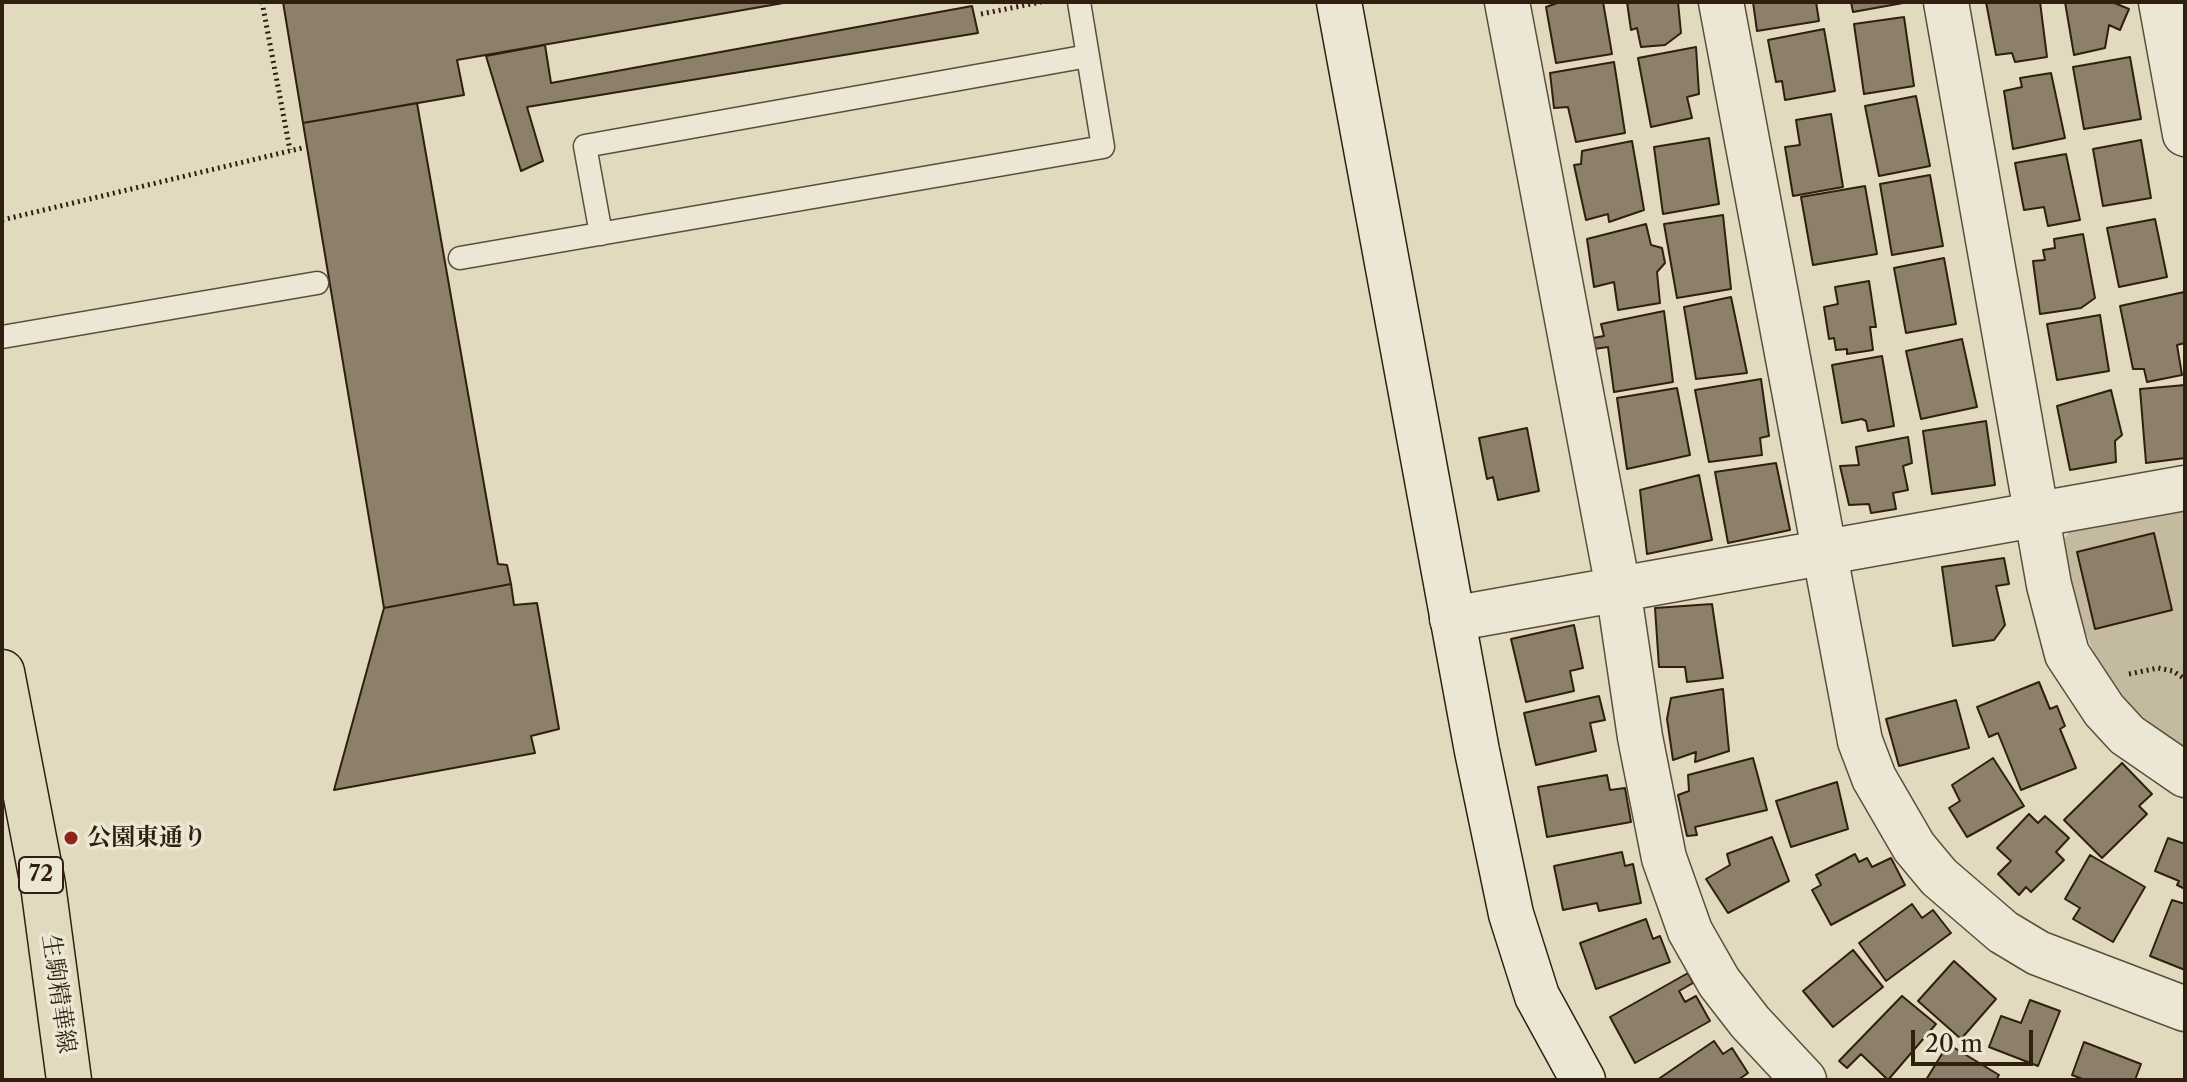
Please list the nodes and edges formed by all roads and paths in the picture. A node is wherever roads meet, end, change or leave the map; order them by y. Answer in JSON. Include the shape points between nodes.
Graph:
{"nodes":[{"id":1,"x":262,"y":2,"type":"edge"},
{"id":2,"x":1041,"y":2,"type":"edge"},
{"id":3,"x":1079,"y":2,"type":"edge"},
{"id":4,"x":1339,"y":2,"type":"edge"},
{"id":5,"x":1507,"y":2,"type":"edge"},
{"id":6,"x":1721,"y":2,"type":"edge"},
{"id":7,"x":1946,"y":2,"type":"edge"},
{"id":8,"x":2161,"y":2,"type":"edge"},
{"id":9,"x":981,"y":14,"type":"dead end"},
{"id":10,"x":1088,"y":56,"type":"junction"},
{"id":11,"x":2185,"y":134,"type":"edge"},
{"id":12,"x":302,"y":148,"type":"dead end"},
{"id":13,"x":290,"y":150,"type":"junction"},
{"id":14,"x":2,"y":220,"type":"edge"},
{"id":15,"x":601,"y":234,"type":"junction"},
{"id":16,"x":460,"y":258,"type":"dead end"},
{"id":17,"x":317,"y":283,"type":"dead end"},
{"id":18,"x":2,"y":337,"type":"edge"},
{"id":19,"x":2185,"y":488,"type":"edge"},
{"id":20,"x":2037,"y":514,"type":"junction"},
{"id":21,"x":1826,"y":553,"type":"junction"},
{"id":22,"x":1618,"y":588,"type":"junction"},
{"id":23,"x":1452,"y":619,"type":"junction"},
{"id":24,"x":2,"y":672,"type":"edge"},
{"id":25,"x":2185,"y":775,"type":"edge"},
{"id":26,"x":2185,"y":1009,"type":"edge"},
{"id":27,"x":69,"y":1080,"type":"edge"},
{"id":28,"x":1583,"y":1080,"type":"edge"},
{"id":29,"x":1804,"y":1080,"type":"edge"}],
"edges":[{"from":1,"to":13,"type":"path"},
{"from":2,"to":9,"type":"path"},
{"from":3,"to":10,"type":"lane"},
{"from":4,"to":23,"type":"street"},
{"from":5,"to":22,"type":"street"},
{"from":6,"to":21,"type":"street"},
{"from":7,"to":20,"type":"street"},
{"from":8,"to":11,"type":"street"},
{"from":10,"to":15,"type":"lane","via":[[585,146]]},
{"from":10,"to":15,"type":"lane","via":[[1103,147]]},
{"from":12,"to":13,"type":"path"},
{"from":13,"to":14,"type":"path"},
{"from":15,"to":16,"type":"lane"},
{"from":17,"to":18,"type":"lane"},
{"from":19,"to":20,"type":"street"},
{"from":20,"to":21,"type":"street"},
{"from":20,"to":25,"type":"street","via":[[2067,654],[2127,735]]},
{"from":21,"to":22,"type":"street"},
{"from":21,"to":26,"type":"street","via":[[1860,741],[1880,790],[1914,847],[1969,907],[2038,953]]},
{"from":22,"to":23,"type":"street"},
{"from":22,"to":29,"type":"street","via":[[1643,752],[1675,895],[1719,982]]},
{"from":23,"to":28,"type":"street","via":[[1511,914],[1537,996]]},
{"from":24,"to":27,"type":"main road","name":"生駒精華線","number":"72","via":[[43,885]]}]}
